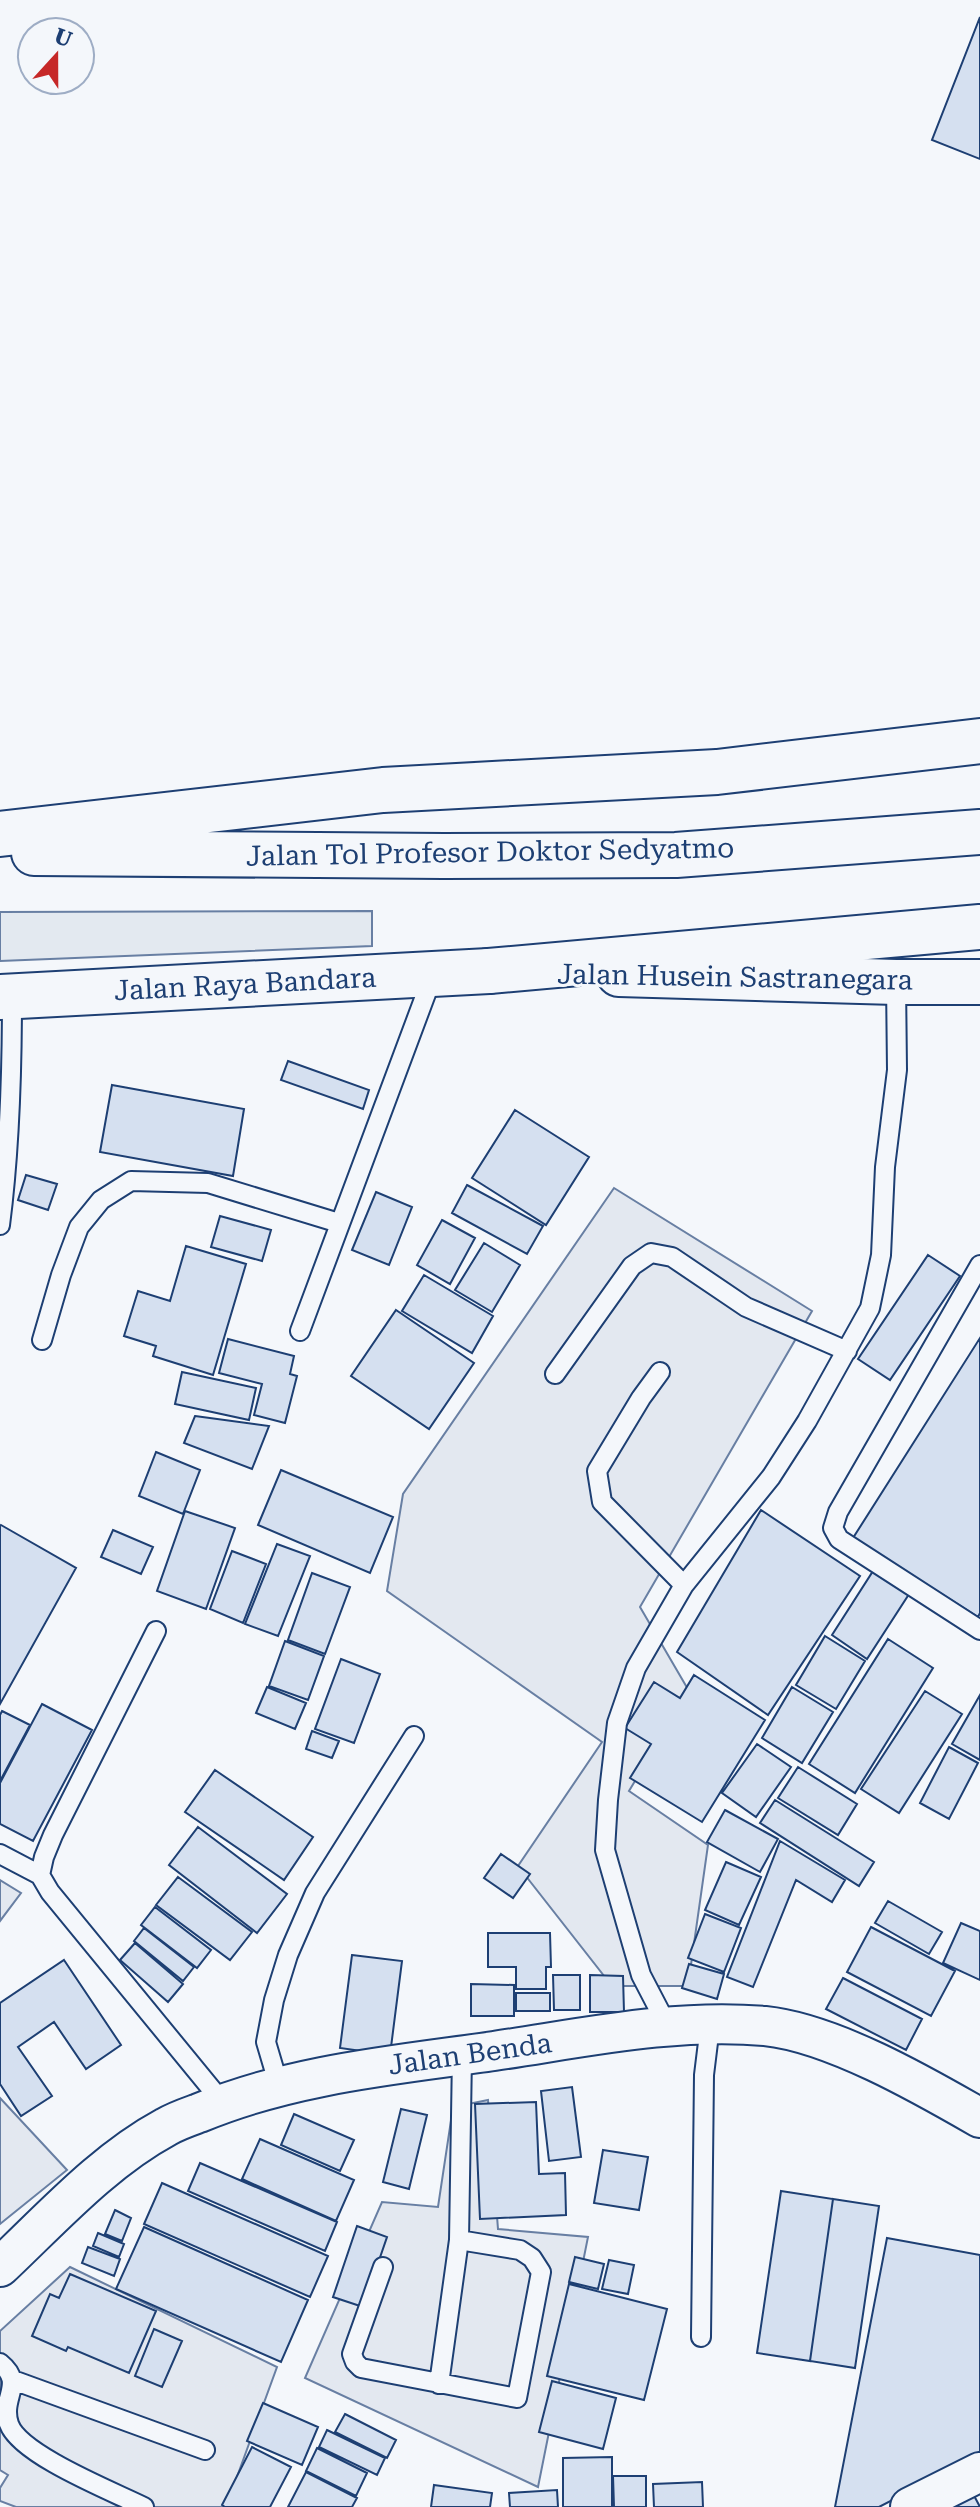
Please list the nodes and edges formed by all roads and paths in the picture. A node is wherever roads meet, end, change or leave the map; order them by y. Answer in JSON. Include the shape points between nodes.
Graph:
{"nodes":[{"id":1,"x":980,"y":741,"type":"edge"},
{"id":2,"x":980,"y":832,"type":"edge"},
{"id":3,"x":0,"y":834,"type":"edge"},
{"id":4,"x":0,"y":853,"type":"edge"},
{"id":5,"x":980,"y":927,"type":"edge"},
{"id":6,"x":489,"y":971,"type":"junction"},
{"id":7,"x":433,"y":975,"type":"junction"},
{"id":8,"x":896,"y":982,"type":"junction"},
{"id":9,"x":980,"y":982,"type":"edge"},
{"id":10,"x":6,"y":997,"type":"edge"},
{"id":11,"x":3,"y":1176,"type":"edge"},
{"id":12,"x":339,"y":1223,"type":"junction"},
{"id":13,"x":0,"y":1225,"type":"edge"},
{"id":14,"x":980,"y":1265,"type":"edge"},
{"id":15,"x":300,"y":1331,"type":"dead end"},
{"id":16,"x":42,"y":1340,"type":"dead end"},
{"id":17,"x":847,"y":1351,"type":"junction"},
{"id":18,"x":660,"y":1372,"type":"dead end"},
{"id":19,"x":555,"y":1374,"type":"dead end"},
{"id":20,"x":684,"y":1585,"type":"junction"},
{"id":21,"x":980,"y":1630,"type":"edge"},
{"id":22,"x":156,"y":1631,"type":"dead end"},
{"id":23,"x":414,"y":1736,"type":"dead end"},
{"id":24,"x":0,"y":1854,"type":"edge"},
{"id":25,"x":40,"y":1875,"type":"junction"},
{"id":26,"x":667,"y":2025,"type":"junction"},
{"id":27,"x":710,"y":2026,"type":"junction"},
{"id":28,"x":462,"y":2055,"type":"junction"},
{"id":29,"x":279,"y":2086,"type":"junction"},
{"id":30,"x":223,"y":2103,"type":"junction"},
{"id":31,"x":980,"y":2118,"type":"edge"},
{"id":32,"x":459,"y":2240,"type":"junction"},
{"id":33,"x":0,"y":2267,"type":"edge"},
{"id":34,"x":383,"y":2267,"type":"dead end"},
{"id":35,"x":701,"y":2337,"type":"dead end"},
{"id":36,"x":0,"y":2363,"type":"edge"},
{"id":37,"x":13,"y":2380,"type":"junction"},
{"id":38,"x":439,"y":2384,"type":"junction"},
{"id":39,"x":205,"y":2450,"type":"dead end"},
{"id":40,"x":980,"y":2472,"type":"edge"},
{"id":41,"x":144,"y":2507,"type":"edge"},
{"id":42,"x":910,"y":2507,"type":"edge"}],
"edges":[{"from":1,"to":3,"type":"main road","via":[[717,772],[383,790]]},
{"from":2,"to":4,"type":"main road","name":"Jalan Tol Profesor Doktor Sedyatmo","via":[[676,855]]},
{"from":5,"to":6,"type":"main road"},
{"from":6,"to":7,"type":"main road","name":"Jalan Raya Bandara"},
{"from":6,"to":8,"type":"main road","name":"Jalan Husein Sastranegara"},
{"from":7,"to":10,"type":"main road","name":"Jalan Raya Bandara"},
{"from":7,"to":12,"type":"lane"},
{"from":8,"to":9,"type":"main road","name":"Jalan Husein Sastranegara"},
{"from":8,"to":17,"type":"lane","via":[[897,1070],[881,1255],[870,1308]]},
{"from":10,"to":11,"type":"lane","via":[[11,1107]]},
{"from":11,"to":13,"type":"lane"},
{"from":12,"to":15,"type":"lane"},
{"from":12,"to":16,"type":"lane","via":[[208,1183],[131,1181],[101,1200],[79,1227]]},
{"from":14,"to":21,"type":"lane","via":[[833,1528],[839,1539]]},
{"from":17,"to":19,"type":"lane","via":[[746,1307],[672,1257],[651,1253],[632,1266]]},
{"from":17,"to":20,"type":"lane","via":[[771,1477]]},
{"from":18,"to":20,"type":"lane","via":[[597,1471],[602,1502]]},
{"from":20,"to":26,"type":"lane","via":[[636,1668],[617,1723],[605,1850],[641,1975]]},
{"from":22,"to":25,"type":"lane","via":[[53,1835]]},
{"from":23,"to":29,"type":"lane","via":[[315,1893],[288,1955],[266,2042]]},
{"from":24,"to":25,"type":"lane"},
{"from":25,"to":30,"type":"lane"},
{"from":26,"to":27,"type":"street","name":"Jalan Benda"},
{"from":26,"to":28,"type":"street","name":"Jalan Benda"},
{"from":27,"to":31,"type":"street","name":"Jalan Benda","via":[[765,2026],[812,2035]]},
{"from":27,"to":35,"type":"lane","via":[[704,2075]]},
{"from":28,"to":29,"type":"street","name":"Jalan Benda"},
{"from":28,"to":32,"type":"lane"},
{"from":29,"to":30,"type":"street","name":"Jalan Benda"},
{"from":30,"to":33,"type":"street","name":"Jalan Benda","via":[[167,2126],[123,2155]]},
{"from":32,"to":38,"type":"lane"},
{"from":32,"to":38,"type":"lane","via":[[520,2250],[541,2272],[517,2398]]},
{"from":34,"to":38,"type":"lane","via":[[352,2354],[355,2362],[361,2368]]},
{"from":36,"to":37,"type":"lane"},
{"from":37,"to":39,"type":"lane"},
{"from":37,"to":41,"type":"lane","via":[[7,2414],[16,2437],[37,2454]]},
{"from":40,"to":42,"type":"street"}]}
